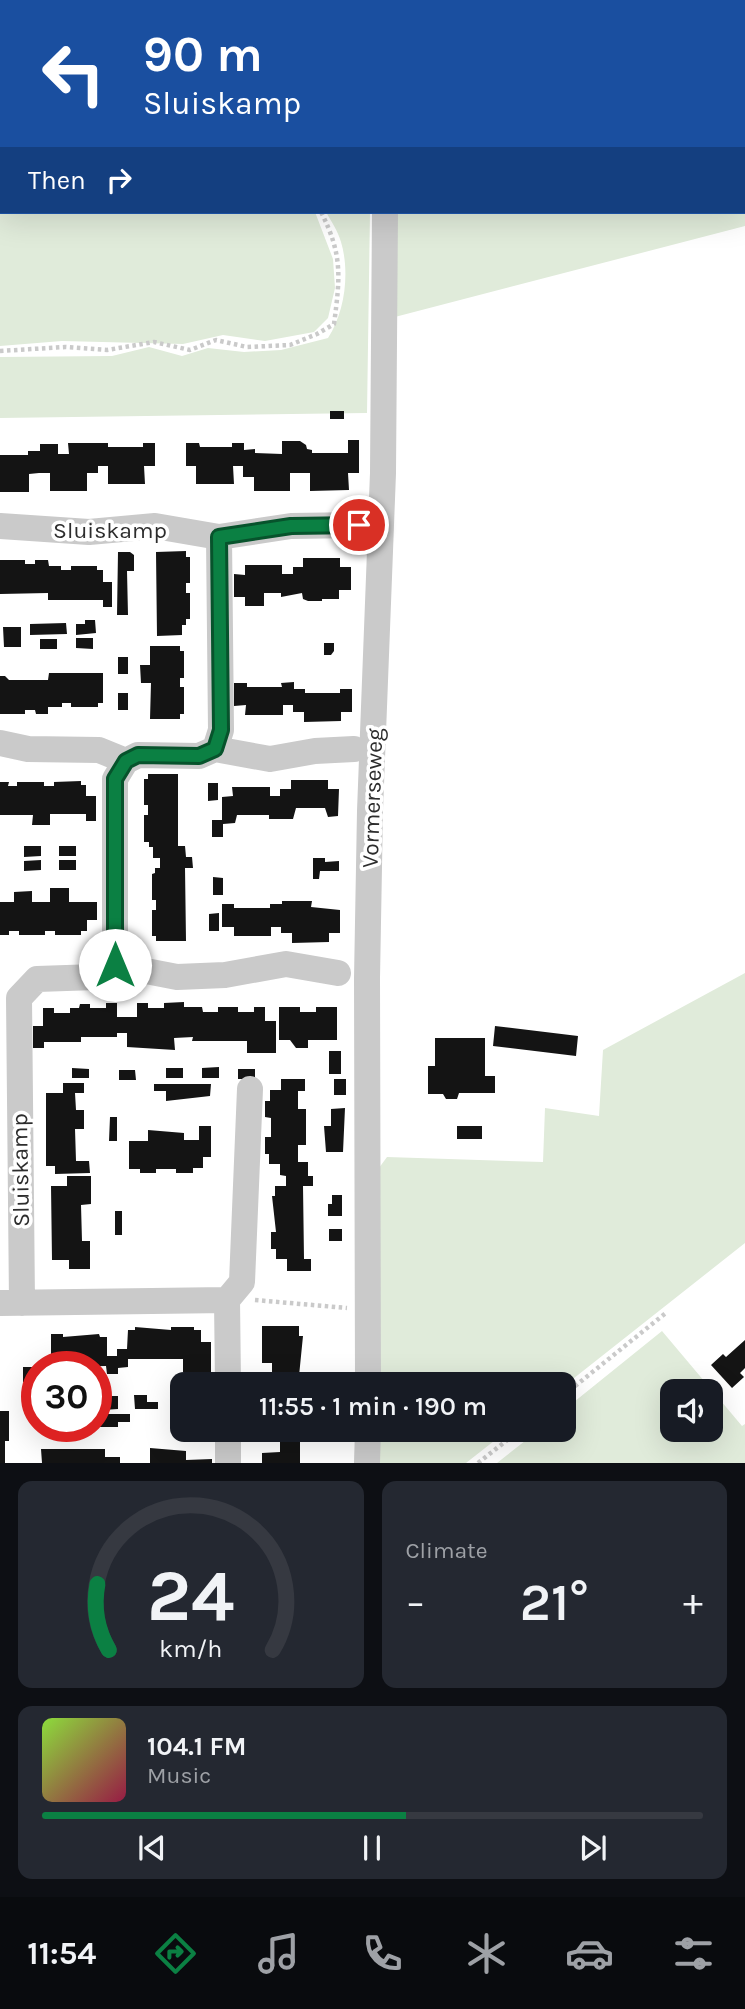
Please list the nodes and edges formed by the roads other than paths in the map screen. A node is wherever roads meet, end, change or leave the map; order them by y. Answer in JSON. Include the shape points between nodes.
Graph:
{"nodes":[{"id":1,"x":385,"y":214,"type":"edge"},
{"id":2,"x":359,"y":525,"type":"dead end"},
{"id":3,"x":0,"y":526,"type":"edge"},
{"id":4,"x":219,"y":537,"type":"junction"},
{"id":5,"x":0,"y":743,"type":"edge"},
{"id":6,"x":215,"y":749,"type":"junction"},
{"id":7,"x":354,"y":749,"type":"dead end"},
{"id":8,"x":126,"y":761,"type":"junction"},
{"id":9,"x":115,"y":965,"type":"junction"},
{"id":10,"x":338,"y":973,"type":"dead end"},
{"id":11,"x":9,"y":1037,"type":"edge"},
{"id":12,"x":250,"y":1089,"type":"dead end"},
{"id":13,"x":232,"y":1295,"type":"junction"},
{"id":14,"x":11,"y":1303,"type":"edge"},
{"id":15,"x":229,"y":1372,"type":"edge"},
{"id":16,"x":368,"y":1372,"type":"edge"},
{"id":17,"x":228,"y":1442,"type":"edge"},
{"id":18,"x":368,"y":1442,"type":"edge"},
{"id":19,"x":228,"y":1463,"type":"edge"},
{"id":20,"x":368,"y":1463,"type":"edge"}],
"edges":[{"from":1,"to":16,"type":"street","name":"Vormerseweg","via":[[383,473],[368,950]]},
{"from":2,"to":4,"type":"street","name":"Sluiskamp","via":[[291,526]]},
{"from":3,"to":4,"type":"street","name":"Sluiskamp","via":[[89,532],[155,526]]},
{"from":4,"to":6,"type":"street","via":[[221,730]]},
{"from":5,"to":8,"type":"street","via":[[28,749],[99,750]]},
{"from":6,"to":7,"type":"street","via":[[270,759]]},
{"from":6,"to":8,"type":"street","via":[[199,756],[138,755]]},
{"from":8,"to":9,"type":"street","via":[[115,779]]},
{"from":9,"to":10,"type":"street","via":[[177,977],[225,975],[286,964]]},
{"from":9,"to":11,"type":"street","name":"Sluiskamp","via":[[96,977],[37,979],[19,998]]},
{"from":11,"to":14,"type":"street","name":"Sluiskamp"},
{"from":12,"to":13,"type":"street","via":[[243,1282]]},
{"from":13,"to":14,"type":"street","name":"Sluiskamp"},
{"from":13,"to":15,"type":"street"},
{"from":17,"to":19,"type":"street"},
{"from":18,"to":20,"type":"street"}]}
